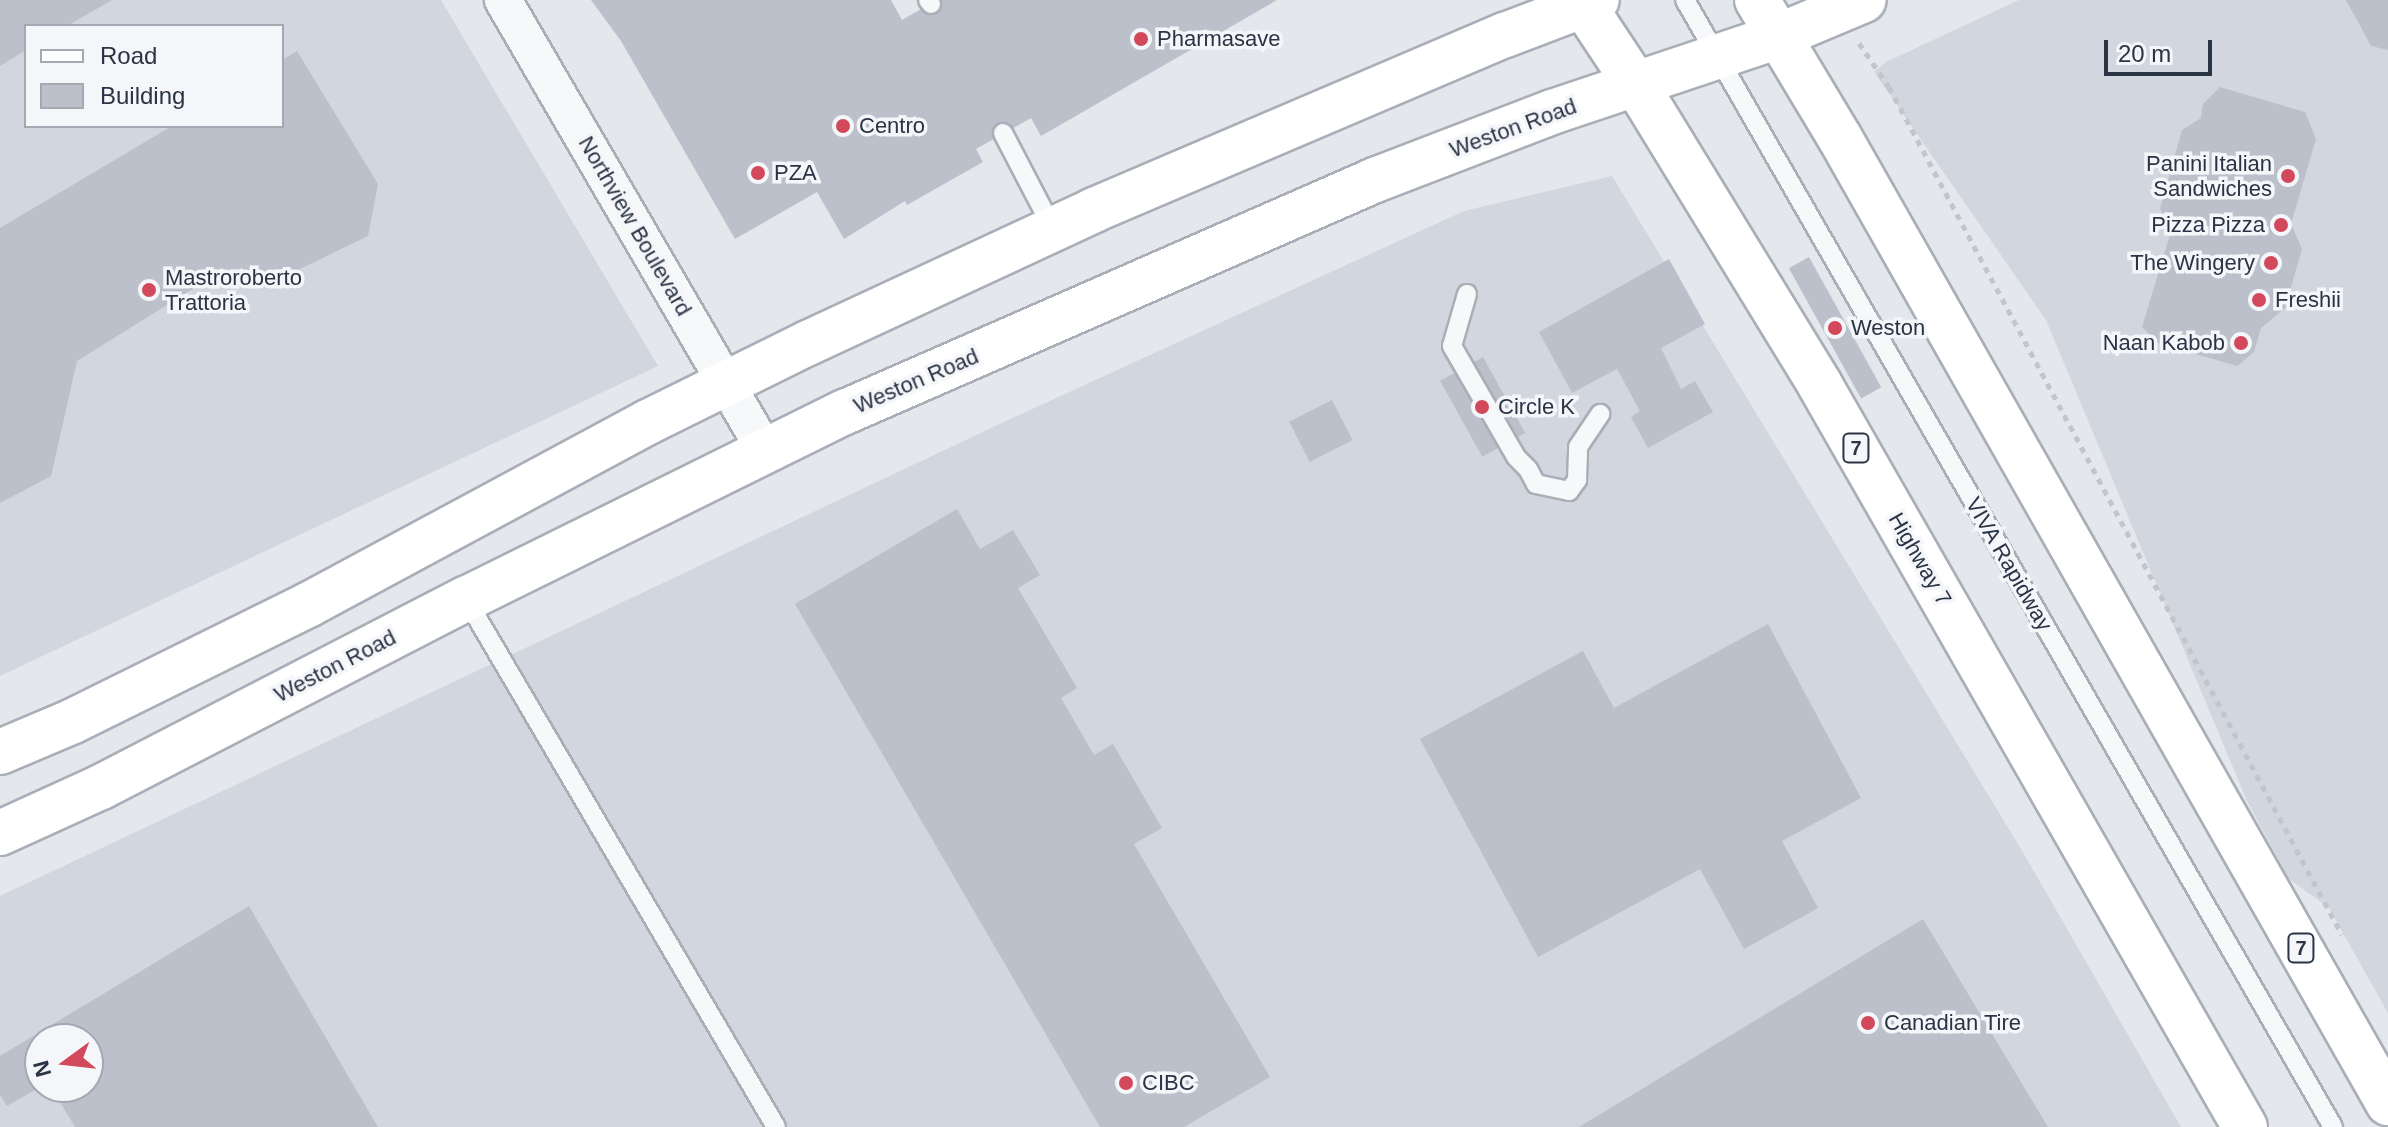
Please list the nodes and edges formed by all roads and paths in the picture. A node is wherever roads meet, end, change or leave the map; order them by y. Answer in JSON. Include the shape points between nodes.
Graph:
{"nodes":[{"id":1,"x":503,"y":0,"type":"edge"},
{"id":2,"x":1685,"y":0,"type":"edge"},
{"id":3,"x":1587,"y":2,"type":"edge"},
{"id":4,"x":1850,"y":6,"type":"edge"},
{"id":5,"x":1767,"y":18,"type":"edge"},
{"id":6,"x":1717,"y":55,"type":"junction"},
{"id":7,"x":1637,"y":86,"type":"junction"},
{"id":8,"x":1003,"y":133,"type":"dead end"},
{"id":9,"x":1053,"y":229,"type":"junction"},
{"id":10,"x":1467,"y":294,"type":"dead end"},
{"id":11,"x":727,"y":384,"type":"junction"},
{"id":12,"x":1600,"y":414,"type":"dead end"},
{"id":13,"x":766,"y":452,"type":"junction"},
{"id":14,"x":466,"y":599,"type":"junction"},
{"id":15,"x":0,"y":752,"type":"edge"},
{"id":16,"x":0,"y":833,"type":"edge"},
{"id":17,"x":2347,"y":944,"type":"dead end"},
{"id":18,"x":2388,"y":1103,"type":"edge"},
{"id":19,"x":776,"y":1127,"type":"edge"},
{"id":20,"x":2245,"y":1127,"type":"edge"},
{"id":21,"x":2333,"y":1127,"type":"edge"}],
"edges":[{"from":1,"to":11,"type":"street","name":"Northview Boulevard"},
{"from":2,"to":6,"type":"lane","name":"VIVA Rapidway"},
{"from":3,"to":7,"type":"main road","name":"Highway 7","number":"7"},
{"from":3,"to":9,"type":"main road"},
{"from":4,"to":5,"type":"main road","name":"Weston Road"},
{"from":4,"to":17,"type":"path"},
{"from":5,"to":6,"type":"main road","name":"Weston Road"},
{"from":5,"to":18,"type":"main road","number":"7"},
{"from":6,"to":7,"type":"main road","name":"Weston Road"},
{"from":6,"to":21,"type":"lane","name":"VIVA Rapidway"},
{"from":7,"to":13,"type":"main road","name":"Weston Road","via":[[1552,112],[1375,180],[845,412]]},
{"from":7,"to":20,"type":"main road","name":"Highway 7","number":"7","via":[[1820,385]]},
{"from":8,"to":9,"type":"lane"},
{"from":9,"to":11,"type":"main road"},
{"from":10,"to":12,"type":"lane","via":[[1452,346],[1536,484],[1569,491],[1577,480],[1578,447]]},
{"from":11,"to":13,"type":"street","name":"Northview Boulevard"},
{"from":11,"to":15,"type":"main road","via":[[308,605]]},
{"from":13,"to":14,"type":"main road","name":"Weston Road"},
{"from":14,"to":16,"type":"main road","name":"Weston Road","via":[[101,787]]},
{"from":14,"to":19,"type":"lane"}]}
